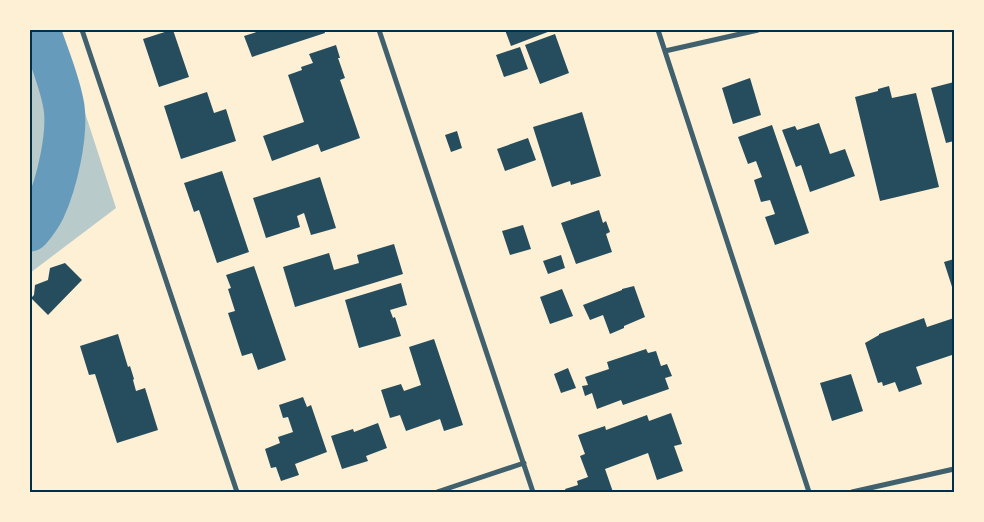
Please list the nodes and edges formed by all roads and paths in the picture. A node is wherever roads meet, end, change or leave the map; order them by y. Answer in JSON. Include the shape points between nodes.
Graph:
{"nodes":[{"id":1,"x":82,"y":30,"type":"edge"},
{"id":2,"x":379,"y":30,"type":"edge"},
{"id":3,"x":658,"y":30,"type":"edge"},
{"id":4,"x":758,"y":30,"type":"edge"},
{"id":5,"x":665,"y":51,"type":"junction"},
{"id":6,"x":524,"y":463,"type":"junction"},
{"id":7,"x":954,"y":469,"type":"edge"},
{"id":8,"x":237,"y":492,"type":"edge"},
{"id":9,"x":437,"y":492,"type":"edge"},
{"id":10,"x":534,"y":492,"type":"edge"},
{"id":11,"x":810,"y":492,"type":"edge"},
{"id":12,"x":852,"y":492,"type":"edge"}],
"edges":[{"from":1,"to":8,"type":"street"},
{"from":2,"to":6,"type":"street"},
{"from":3,"to":5,"type":"street"},
{"from":4,"to":5,"type":"street"},
{"from":5,"to":11,"type":"street"},
{"from":6,"to":9,"type":"street"},
{"from":6,"to":10,"type":"street"},
{"from":7,"to":12,"type":"street"}]}
